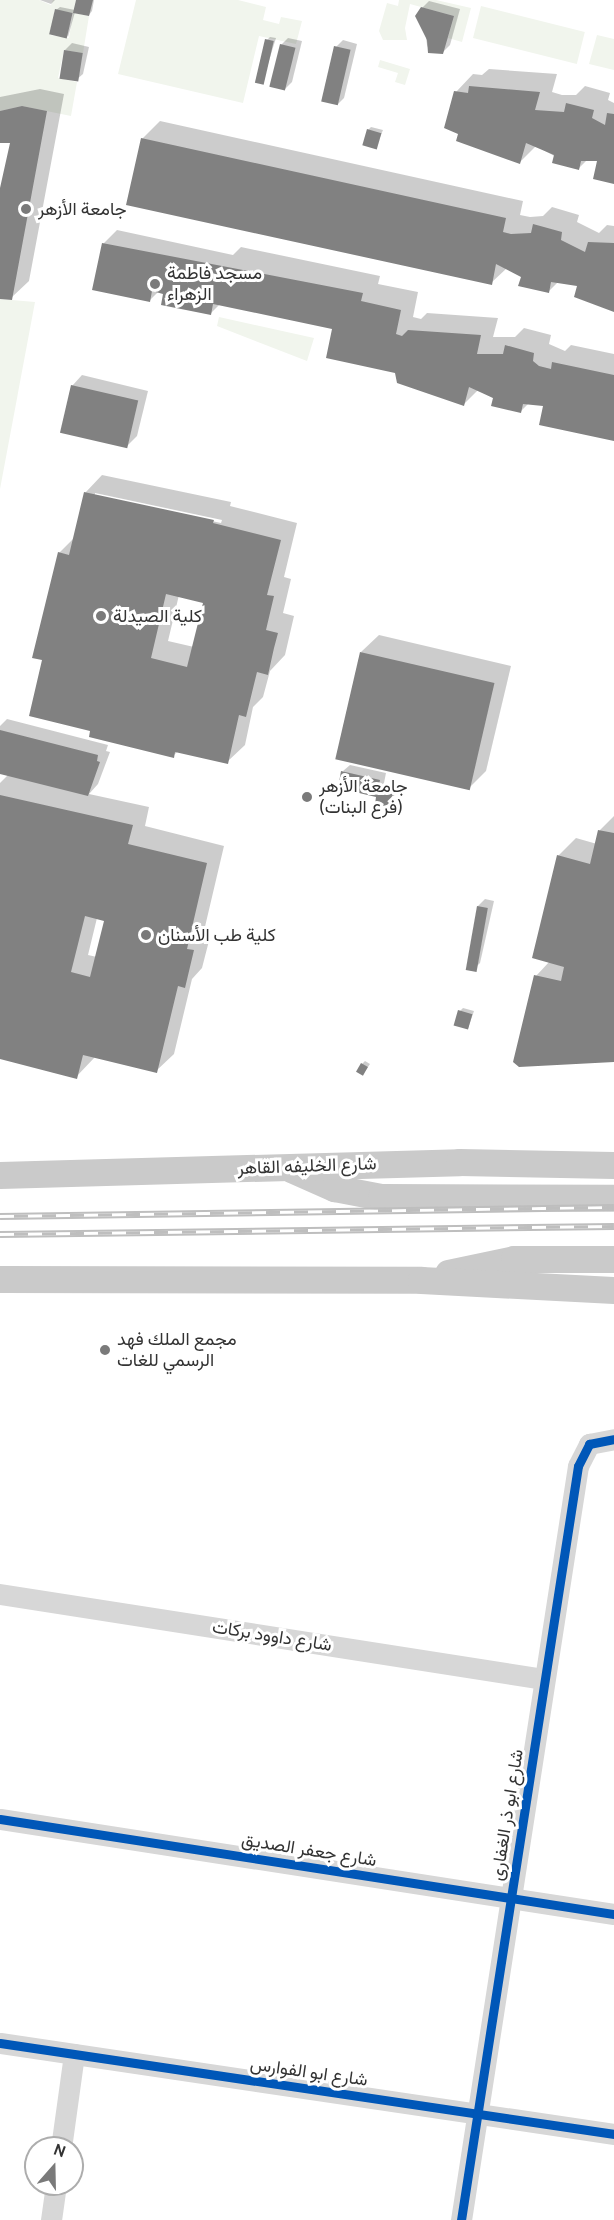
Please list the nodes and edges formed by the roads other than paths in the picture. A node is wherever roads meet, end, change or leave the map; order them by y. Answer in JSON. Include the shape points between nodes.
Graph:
{"nodes":[{"id":1,"x":614,"y":1165,"type":"edge"},
{"id":2,"x":287,"y":1167,"type":"junction"},
{"id":3,"x":0,"y":1175,"type":"edge"},
{"id":4,"x":614,"y":1198,"type":"edge"},
{"id":5,"x":614,"y":1259,"type":"edge"},
{"id":6,"x":0,"y":1279,"type":"edge"},
{"id":7,"x":421,"y":1280,"type":"junction"},
{"id":8,"x":614,"y":1290,"type":"edge"},
{"id":9,"x":614,"y":1440,"type":"edge"},
{"id":10,"x":0,"y":1594,"type":"edge"},
{"id":11,"x":544,"y":1679,"type":"junction"},
{"id":12,"x":0,"y":1819,"type":"edge"},
{"id":13,"x":511,"y":1898,"type":"junction"},
{"id":14,"x":614,"y":1914,"type":"edge"},
{"id":15,"x":0,"y":2043,"type":"edge"},
{"id":16,"x":74,"y":2054,"type":"junction"},
{"id":17,"x":478,"y":2113,"type":"junction"},
{"id":18,"x":614,"y":2134,"type":"edge"},
{"id":19,"x":62,"y":2136,"type":"edge"},
{"id":20,"x":54,"y":2196,"type":"edge"},
{"id":21,"x":51,"y":2220,"type":"edge"},
{"id":22,"x":462,"y":2220,"type":"edge"}],
"edges":[{"from":1,"to":2,"type":"main road","name":"شارع الخليفه القاهر","via":[[459,1162]]},
{"from":2,"to":3,"type":"main road","name":"شارع الخليفه القاهر"},
{"from":2,"to":4,"type":"main road","via":[[334,1188],[381,1197]]},
{"from":5,"to":7,"type":"main road","via":[[514,1259]]},
{"from":6,"to":7,"type":"main road"},
{"from":7,"to":8,"type":"main road"},
{"from":9,"to":11,"type":"street","name":"شارع ابو ذر الغفارى","via":[[596,1440],[580,1456]]},
{"from":10,"to":11,"type":"street","name":"شارع داوود بركات"},
{"from":11,"to":13,"type":"street","name":"شارع ابو ذر الغفارى"},
{"from":12,"to":13,"type":"street","name":"شارع جعفر الصديق"},
{"from":13,"to":14,"type":"street","name":"شارع جعفر الصديق"},
{"from":13,"to":17,"type":"street","name":"شارع ابو ذر الغفارى"},
{"from":15,"to":16,"type":"street","name":"شارع ابو الفوارس"},
{"from":16,"to":17,"type":"street","name":"شارع ابو الفوارس"},
{"from":16,"to":19,"type":"street"},
{"from":17,"to":18,"type":"street","name":"شارع ابو الفوارس"},
{"from":17,"to":22,"type":"street","name":"شارع ابو ذر الغفارى"},
{"from":20,"to":21,"type":"street"}]}
